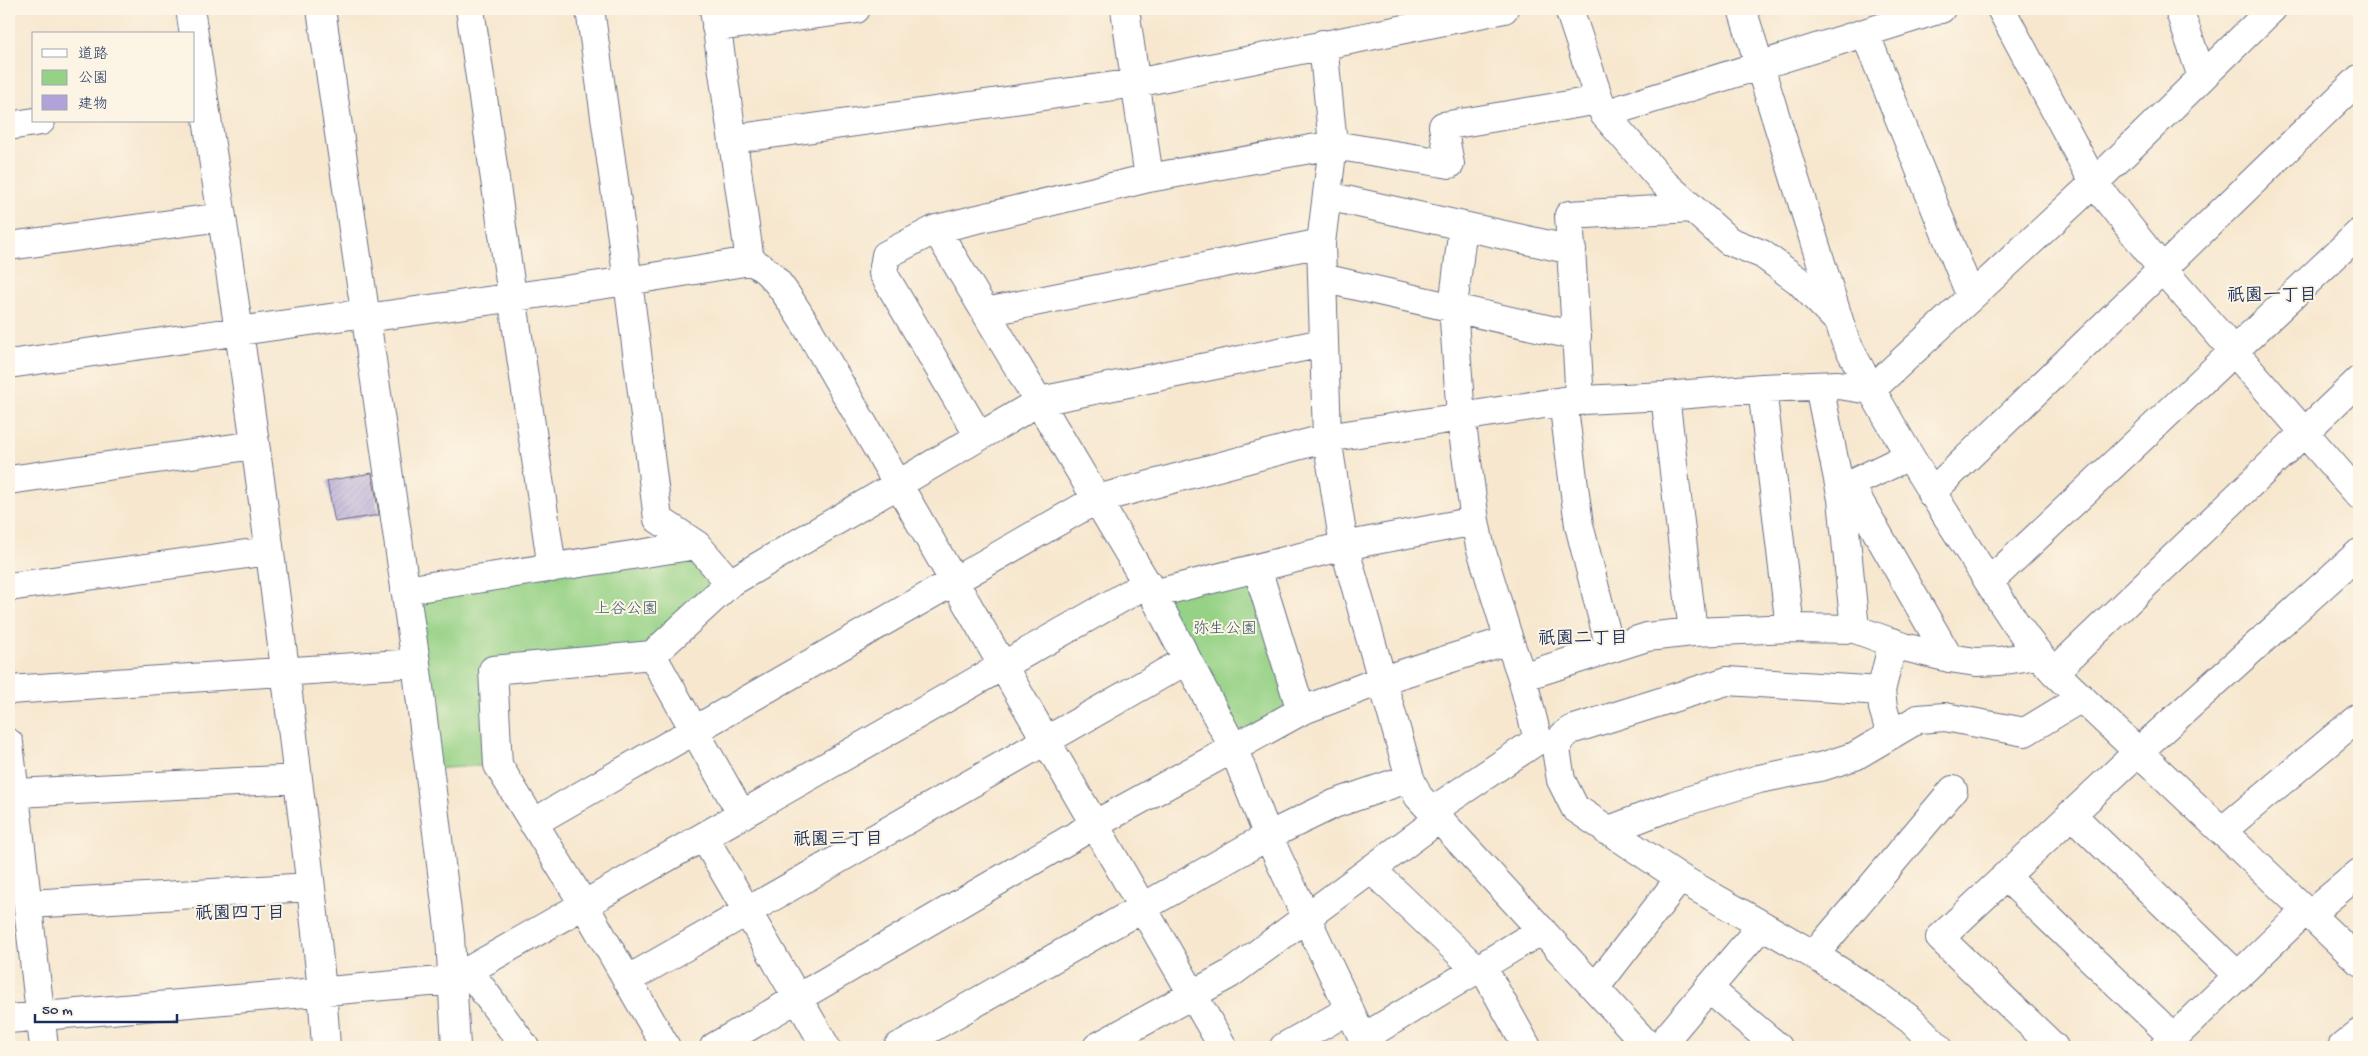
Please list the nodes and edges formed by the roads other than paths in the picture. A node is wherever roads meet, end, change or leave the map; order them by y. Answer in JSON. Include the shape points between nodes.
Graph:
{"nodes":[{"id":1,"x":190,"y":9,"type":"edge"},
{"id":2,"x":321,"y":9,"type":"edge"},
{"id":3,"x":470,"y":9,"type":"edge"},
{"id":4,"x":590,"y":9,"type":"edge"},
{"id":5,"x":856,"y":9,"type":"edge"},
{"id":6,"x":1125,"y":9,"type":"edge"},
{"id":7,"x":1504,"y":9,"type":"edge"},
{"id":8,"x":1569,"y":9,"type":"edge"},
{"id":9,"x":1742,"y":9,"type":"edge"},
{"id":10,"x":1941,"y":9,"type":"edge"},
{"id":11,"x":2001,"y":9,"type":"edge"},
{"id":12,"x":2180,"y":9,"type":"edge"},
{"id":13,"x":2272,"y":9,"type":"edge"},
{"id":14,"x":715,"y":18,"type":"edge"},
{"id":15,"x":192,"y":32,"type":"edge"},
{"id":16,"x":1865,"y":33,"type":"junction"},
{"id":17,"x":1323,"y":44,"type":"junction"},
{"id":18,"x":195,"y":60,"type":"edge"},
{"id":19,"x":1760,"y":66,"type":"junction"},
{"id":20,"x":2202,"y":77,"type":"junction"},
{"id":21,"x":2359,"y":79,"type":"edge"},
{"id":22,"x":1136,"y":83,"type":"junction"},
{"id":23,"x":199,"y":100,"type":"edge"},
{"id":24,"x":1602,"y":107,"type":"junction"},
{"id":25,"x":35,"y":122,"type":"edge"},
{"id":26,"x":9,"y":126,"type":"edge"},
{"id":27,"x":733,"y":140,"type":"junction"},
{"id":28,"x":1333,"y":144,"type":"junction"},
{"id":29,"x":1149,"y":178,"type":"junction"},
{"id":30,"x":2094,"y":183,"type":"junction"},
{"id":31,"x":1326,"y":196,"type":"junction"},
{"id":32,"x":1692,"y":208,"type":"junction"},
{"id":33,"x":222,"y":217,"type":"junction"},
{"id":34,"x":1463,"y":226,"type":"junction"},
{"id":35,"x":936,"y":229,"type":"junction"},
{"id":36,"x":2359,"y":233,"type":"edge"},
{"id":37,"x":1321,"y":243,"type":"junction"},
{"id":38,"x":9,"y":246,"type":"edge"},
{"id":39,"x":1572,"y":250,"type":"junction"},
{"id":40,"x":750,"y":261,"type":"junction"},
{"id":41,"x":2163,"y":270,"type":"junction"},
{"id":42,"x":1322,"y":278,"type":"junction"},
{"id":43,"x":628,"y":281,"type":"junction"},
{"id":44,"x":1971,"y":297,"type":"junction"},
{"id":45,"x":512,"y":298,"type":"junction"},
{"id":46,"x":1453,"y":307,"type":"junction"},
{"id":47,"x":986,"y":312,"type":"junction"},
{"id":48,"x":366,"y":315,"type":"junction"},
{"id":49,"x":1840,"y":323,"type":"junction"},
{"id":50,"x":239,"y":331,"type":"junction"},
{"id":51,"x":1577,"y":336,"type":"junction"},
{"id":52,"x":1323,"y":344,"type":"junction"},
{"id":53,"x":2234,"y":351,"type":"junction"},
{"id":54,"x":9,"y":364,"type":"edge"},
{"id":55,"x":2359,"y":380,"type":"edge"},
{"id":56,"x":1819,"y":386,"type":"junction"},
{"id":57,"x":1762,"y":388,"type":"junction"},
{"id":58,"x":1871,"y":390,"type":"junction"},
{"id":59,"x":1665,"y":396,"type":"junction"},
{"id":60,"x":1040,"y":401,"type":"junction"},
{"id":61,"x":1572,"y":401,"type":"junction"},
{"id":62,"x":1461,"y":417,"type":"junction"},
{"id":63,"x":2305,"y":432,"type":"junction"},
{"id":64,"x":978,"y":436,"type":"junction"},
{"id":65,"x":1327,"y":438,"type":"junction"},
{"id":66,"x":255,"y":446,"type":"junction"},
{"id":67,"x":1909,"y":456,"type":"junction"},
{"id":68,"x":9,"y":480,"type":"edge"},
{"id":69,"x":896,"y":484,"type":"junction"},
{"id":70,"x":1847,"y":493,"type":"junction"},
{"id":71,"x":1931,"y":493,"type":"junction"},
{"id":72,"x":2359,"y":495,"type":"edge"},
{"id":73,"x":1098,"y":499,"type":"junction"},
{"id":74,"x":658,"y":518,"type":"junction"},
{"id":75,"x":1475,"y":521,"type":"junction"},
{"id":76,"x":697,"y":545,"type":"junction"},
{"id":77,"x":1344,"y":546,"type":"junction"},
{"id":78,"x":269,"y":551,"type":"junction"},
{"id":79,"x":661,"y":551,"type":"junction"},
{"id":80,"x":2359,"y":553,"type":"edge"},
{"id":81,"x":552,"y":568,"type":"junction"},
{"id":82,"x":1257,"y":568,"type":"junction"},
{"id":83,"x":953,"y":582,"type":"junction"},
{"id":84,"x":1989,"y":582,"type":"junction"},
{"id":85,"x":730,"y":583,"type":"junction"},
{"id":86,"x":9,"y":587,"type":"edge"},
{"id":87,"x":1150,"y":589,"type":"junction"},
{"id":88,"x":405,"y":590,"type":"junction"},
{"id":89,"x":1790,"y":628,"type":"junction"},
{"id":90,"x":1856,"y":628,"type":"junction"},
{"id":91,"x":1693,"y":632,"type":"junction"},
{"id":92,"x":1509,"y":640,"type":"junction"},
{"id":93,"x":1893,"y":642,"type":"junction"},
{"id":94,"x":1610,"y":648,"type":"junction"},
{"id":95,"x":652,"y":655,"type":"junction"},
{"id":96,"x":1948,"y":658,"type":"junction"},
{"id":97,"x":1187,"y":660,"type":"junction"},
{"id":98,"x":416,"y":663,"type":"junction"},
{"id":99,"x":2046,"y":663,"type":"junction"},
{"id":100,"x":1003,"y":666,"type":"junction"},
{"id":101,"x":285,"y":672,"type":"junction"},
{"id":102,"x":1522,"y":677,"type":"junction"},
{"id":103,"x":1382,"y":680,"type":"junction"},
{"id":104,"x":9,"y":690,"type":"edge"},
{"id":105,"x":1882,"y":691,"type":"junction"},
{"id":106,"x":2081,"y":698,"type":"junction"},
{"id":107,"x":1301,"y":711,"type":"junction"},
{"id":108,"x":2359,"y":717,"type":"edge"},
{"id":109,"x":695,"y":730,"type":"junction"},
{"id":110,"x":1891,"y":735,"type":"junction"},
{"id":111,"x":1046,"y":741,"type":"junction"},
{"id":112,"x":9,"y":743,"type":"edge"},
{"id":113,"x":1233,"y":747,"type":"junction"},
{"id":114,"x":2138,"y":752,"type":"junction"},
{"id":115,"x":1410,"y":778,"type":"junction"},
{"id":116,"x":298,"y":779,"type":"junction"},
{"id":117,"x":1953,"y":790,"type":"dead end"},
{"id":118,"x":16,"y":793,"type":"junction"},
{"id":119,"x":2071,"y":814,"type":"junction"},
{"id":120,"x":742,"y":815,"type":"junction"},
{"id":121,"x":1436,"y":815,"type":"junction"},
{"id":122,"x":533,"y":823,"type":"junction"},
{"id":123,"x":1094,"y":825,"type":"junction"},
{"id":124,"x":1607,"y":831,"type":"junction"},
{"id":125,"x":2222,"y":831,"type":"junction"},
{"id":126,"x":1268,"y":836,"type":"junction"},
{"id":127,"x":704,"y":837,"type":"junction"},
{"id":128,"x":1371,"y":869,"type":"junction"},
{"id":129,"x":2359,"y":873,"type":"edge"},
{"id":130,"x":2005,"y":876,"type":"junction"},
{"id":131,"x":1680,"y":878,"type":"junction"},
{"id":132,"x":310,"y":887,"type":"junction"},
{"id":133,"x":29,"y":904,"type":"junction"},
{"id":134,"x":584,"y":906,"type":"junction"},
{"id":135,"x":1142,"y":908,"type":"junction"},
{"id":136,"x":747,"y":912,"type":"junction"},
{"id":137,"x":2308,"y":912,"type":"junction"},
{"id":138,"x":1307,"y":919,"type":"junction"},
{"id":139,"x":1762,"y":925,"type":"junction"},
{"id":140,"x":1542,"y":930,"type":"junction"},
{"id":141,"x":1814,"y":955,"type":"junction"},
{"id":142,"x":2359,"y":961,"type":"edge"},
{"id":143,"x":1479,"y":968,"type":"junction"},
{"id":144,"x":461,"y":975,"type":"junction"},
{"id":145,"x":2238,"y":976,"type":"junction"},
{"id":146,"x":627,"y":980,"type":"junction"},
{"id":147,"x":1596,"y":988,"type":"junction"},
{"id":148,"x":1708,"y":988,"type":"junction"},
{"id":149,"x":323,"y":993,"type":"junction"},
{"id":150,"x":1192,"y":993,"type":"junction"},
{"id":151,"x":798,"y":998,"type":"junction"},
{"id":152,"x":1349,"y":1010,"type":"junction"},
{"id":153,"x":40,"y":1015,"type":"junction"},
{"id":154,"x":9,"y":1019,"type":"edge"},
{"id":155,"x":2359,"y":1033,"type":"edge"},
{"id":156,"x":1365,"y":1043,"type":"edge"},
{"id":157,"x":2169,"y":1043,"type":"edge"},
{"id":158,"x":44,"y":1047,"type":"edge"},
{"id":159,"x":326,"y":1047,"type":"edge"},
{"id":160,"x":456,"y":1047,"type":"edge"},
{"id":161,"x":525,"y":1047,"type":"edge"},
{"id":162,"x":666,"y":1047,"type":"edge"},
{"id":163,"x":714,"y":1047,"type":"edge"},
{"id":164,"x":826,"y":1047,"type":"edge"},
{"id":165,"x":898,"y":1047,"type":"edge"},
{"id":166,"x":1097,"y":1047,"type":"edge"},
{"id":167,"x":1224,"y":1047,"type":"edge"},
{"id":168,"x":1284,"y":1047,"type":"edge"},
{"id":169,"x":1526,"y":1047,"type":"edge"},
{"id":170,"x":1649,"y":1047,"type":"edge"},
{"id":171,"x":1659,"y":1047,"type":"edge"},
{"id":172,"x":1778,"y":1047,"type":"edge"},
{"id":173,"x":1938,"y":1047,"type":"edge"},
{"id":174,"x":2054,"y":1047,"type":"edge"},
{"id":175,"x":2342,"y":1047,"type":"edge"}],
"edges":[{"from":1,"to":15,"type":"main road"},
{"from":2,"to":48,"type":"main road"},
{"from":3,"to":45,"type":"main road"},
{"from":4,"to":43,"type":"main road"},
{"from":5,"to":14,"type":"main road"},
{"from":6,"to":22,"type":"main road"},
{"from":7,"to":17,"type":"main road"},
{"from":8,"to":24,"type":"main road"},
{"from":9,"to":19,"type":"main road"},
{"from":10,"to":16,"type":"main road"},
{"from":11,"to":30,"type":"main road"},
{"from":12,"to":20,"type":"main road"},
{"from":13,"to":20,"type":"main road"},
{"from":14,"to":27,"type":"main road"},
{"from":16,"to":19,"type":"main road"},
{"from":16,"to":44,"type":"main road"},
{"from":17,"to":22,"type":"main road"},
{"from":17,"to":28,"type":"main road"},
{"from":18,"to":23,"type":"main road"},
{"from":19,"to":24,"type":"main road"},
{"from":19,"to":49,"type":"main road"},
{"from":20,"to":30,"type":"main road"},
{"from":21,"to":41,"type":"main road"},
{"from":22,"to":27,"type":"main road"},
{"from":22,"to":29,"type":"main road"},
{"from":23,"to":33,"type":"main road"},
{"from":24,"to":28,"type":"main road","via":[[1443,126],[1450,164]]},
{"from":24,"to":32,"type":"main road","via":[[1664,183]]},
{"from":25,"to":26,"type":"main road"},
{"from":27,"to":40,"type":"main road"},
{"from":28,"to":29,"type":"main road"},
{"from":28,"to":31,"type":"main road"},
{"from":29,"to":35,"type":"main road"},
{"from":30,"to":41,"type":"main road"},
{"from":30,"to":44,"type":"main road"},
{"from":31,"to":34,"type":"main road"},
{"from":31,"to":37,"type":"main road"},
{"from":32,"to":39,"type":"main road","via":[[1570,216]]},
{"from":32,"to":49,"type":"main road","via":[[1729,241],[1762,254],[1798,282]]},
{"from":33,"to":38,"type":"main road"},
{"from":33,"to":50,"type":"main road"},
{"from":34,"to":39,"type":"main road"},
{"from":34,"to":46,"type":"main road"},
{"from":35,"to":47,"type":"main road"},
{"from":35,"to":64,"type":"main road","via":[[886,255],[883,273]]},
{"from":36,"to":53,"type":"main road"},
{"from":37,"to":42,"type":"main road"},
{"from":37,"to":47,"type":"main road"},
{"from":39,"to":51,"type":"main road"},
{"from":40,"to":43,"type":"main road"},
{"from":40,"to":69,"type":"main road","via":[[762,265],[806,325]]},
{"from":41,"to":53,"type":"main road"},
{"from":41,"to":71,"type":"main road"},
{"from":42,"to":46,"type":"main road"},
{"from":42,"to":52,"type":"main road"},
{"from":43,"to":45,"type":"main road"},
{"from":43,"to":74,"type":"main road"},
{"from":44,"to":58,"type":"main road"},
{"from":45,"to":48,"type":"main road"},
{"from":45,"to":81,"type":"main road"},
{"from":46,"to":51,"type":"main road"},
{"from":46,"to":62,"type":"main road"},
{"from":47,"to":60,"type":"main road"},
{"from":48,"to":50,"type":"main road"},
{"from":48,"to":88,"type":"main road"},
{"from":49,"to":58,"type":"main road","via":[[1845,340]]},
{"from":50,"to":54,"type":"main road"},
{"from":50,"to":66,"type":"main road"},
{"from":51,"to":61,"type":"main road"},
{"from":52,"to":60,"type":"main road"},
{"from":52,"to":65,"type":"main road"},
{"from":53,"to":63,"type":"main road"},
{"from":53,"to":84,"type":"main road"},
{"from":55,"to":63,"type":"main road"},
{"from":56,"to":57,"type":"main road"},
{"from":56,"to":58,"type":"main road"},
{"from":56,"to":70,"type":"main road"},
{"from":57,"to":59,"type":"main road"},
{"from":57,"to":89,"type":"main road"},
{"from":58,"to":67,"type":"main road"},
{"from":59,"to":61,"type":"main road"},
{"from":59,"to":91,"type":"main road"},
{"from":60,"to":64,"type":"main road"},
{"from":60,"to":73,"type":"main road"},
{"from":61,"to":62,"type":"main road"},
{"from":61,"to":94,"type":"main road","via":[[1579,525]]},
{"from":62,"to":65,"type":"main road"},
{"from":62,"to":75,"type":"main road"},
{"from":63,"to":72,"type":"main road"},
{"from":63,"to":99,"type":"main road"},
{"from":64,"to":69,"type":"main road"},
{"from":65,"to":73,"type":"main road"},
{"from":65,"to":77,"type":"main road"},
{"from":66,"to":68,"type":"main road"},
{"from":66,"to":78,"type":"main road"},
{"from":67,"to":70,"type":"main road","via":[[1855,482]]},
{"from":67,"to":71,"type":"main road"},
{"from":69,"to":83,"type":"main road"},
{"from":69,"to":85,"type":"main road"},
{"from":70,"to":90,"type":"main road"},
{"from":70,"to":96,"type":"main road"},
{"from":71,"to":84,"type":"main road"},
{"from":73,"to":83,"type":"main road"},
{"from":73,"to":87,"type":"main road"},
{"from":74,"to":76,"type":"main road"},
{"from":74,"to":79,"type":"main road"},
{"from":75,"to":77,"type":"main road"},
{"from":75,"to":92,"type":"main road"},
{"from":76,"to":79,"type":"main road"},
{"from":76,"to":85,"type":"main road"},
{"from":77,"to":82,"type":"main road"},
{"from":77,"to":103,"type":"main road"},
{"from":78,"to":86,"type":"main road"},
{"from":78,"to":101,"type":"main road"},
{"from":79,"to":81,"type":"main road"},
{"from":80,"to":114,"type":"main road"},
{"from":81,"to":88,"type":"main road"},
{"from":82,"to":87,"type":"main road"},
{"from":82,"to":107,"type":"main road"},
{"from":83,"to":100,"type":"main road"},
{"from":83,"to":109,"type":"main road"},
{"from":84,"to":99,"type":"main road"},
{"from":85,"to":95,"type":"main road"},
{"from":87,"to":97,"type":"main road"},
{"from":87,"to":100,"type":"main road"},
{"from":88,"to":98,"type":"main road"},
{"from":89,"to":90,"type":"main road"},
{"from":89,"to":91,"type":"main road"},
{"from":90,"to":93,"type":"main road"},
{"from":91,"to":94,"type":"main road","via":[[1647,637]]},
{"from":92,"to":102,"type":"main road"},
{"from":92,"to":103,"type":"main road"},
{"from":93,"to":96,"type":"main road"},
{"from":93,"to":105,"type":"main road"},
{"from":94,"to":102,"type":"main road"},
{"from":95,"to":109,"type":"main road"},
{"from":95,"to":122,"type":"main road","via":[[493,670],[498,765]]},
{"from":96,"to":99,"type":"main road","via":[[1976,662]]},
{"from":97,"to":111,"type":"main road"},
{"from":97,"to":113,"type":"main road"},
{"from":98,"to":101,"type":"main road"},
{"from":98,"to":144,"type":"main road","via":[[450,936]]},
{"from":99,"to":106,"type":"main road"},
{"from":100,"to":111,"type":"main road"},
{"from":100,"to":120,"type":"main road"},
{"from":101,"to":104,"type":"main road"},
{"from":101,"to":116,"type":"main road"},
{"from":102,"to":121,"type":"main road","via":[[1538,740]]},
{"from":103,"to":107,"type":"main road"},
{"from":103,"to":115,"type":"main road"},
{"from":105,"to":110,"type":"main road"},
{"from":105,"to":124,"type":"main road","via":[[1727,681],[1571,730],[1562,736],[1556,749],[1561,780],[1575,808]]},
{"from":106,"to":110,"type":"main road","via":[[2025,732],[1945,717],[1918,719]]},
{"from":106,"to":114,"type":"main road"},
{"from":107,"to":113,"type":"main road"},
{"from":108,"to":125,"type":"main road"},
{"from":109,"to":120,"type":"main road"},
{"from":109,"to":122,"type":"main road"},
{"from":110,"to":124,"type":"main road","via":[[1855,756],[1824,766],[1759,779],[1674,805]]},
{"from":111,"to":123,"type":"main road"},
{"from":111,"to":136,"type":"main road"},
{"from":112,"to":118,"type":"main road"},
{"from":113,"to":123,"type":"main road"},
{"from":113,"to":126,"type":"main road"},
{"from":114,"to":119,"type":"main road"},
{"from":114,"to":125,"type":"main road"},
{"from":115,"to":121,"type":"main road","via":[[1418,796]]},
{"from":115,"to":126,"type":"main road","via":[[1334,804]]},
{"from":116,"to":118,"type":"main road"},
{"from":116,"to":132,"type":"main road"},
{"from":117,"to":141,"type":"main road"},
{"from":118,"to":133,"type":"main road"},
{"from":119,"to":130,"type":"main road"},
{"from":119,"to":145,"type":"main road"},
{"from":120,"to":127,"type":"main road"},
{"from":121,"to":128,"type":"main road"},
{"from":121,"to":140,"type":"main road"},
{"from":122,"to":134,"type":"main road"},
{"from":123,"to":135,"type":"main road"},
{"from":123,"to":151,"type":"main road"},
{"from":124,"to":131,"type":"main road"},
{"from":125,"to":137,"type":"main road"},
{"from":126,"to":135,"type":"main road"},
{"from":126,"to":138,"type":"main road"},
{"from":127,"to":134,"type":"main road"},
{"from":127,"to":136,"type":"main road"},
{"from":128,"to":138,"type":"main road"},
{"from":128,"to":143,"type":"main road"},
{"from":129,"to":137,"type":"main road"},
{"from":130,"to":157,"type":"main road"},
{"from":130,"to":174,"type":"main road","via":[[1940,938]]},
{"from":131,"to":139,"type":"main road"},
{"from":131,"to":147,"type":"main road"},
{"from":132,"to":133,"type":"main road"},
{"from":132,"to":149,"type":"main road"},
{"from":133,"to":153,"type":"main road"},
{"from":134,"to":144,"type":"main road"},
{"from":134,"to":146,"type":"main road"},
{"from":135,"to":150,"type":"main road"},
{"from":135,"to":165,"type":"main road"},
{"from":136,"to":146,"type":"main road"},
{"from":136,"to":151,"type":"main road"},
{"from":137,"to":142,"type":"main road"},
{"from":137,"to":145,"type":"main road"},
{"from":138,"to":150,"type":"main road","via":[[1230,974]]},
{"from":138,"to":152,"type":"main road"},
{"from":139,"to":141,"type":"main road"},
{"from":139,"to":148,"type":"main road"},
{"from":140,"to":143,"type":"main road"},
{"from":140,"to":147,"type":"main road"},
{"from":141,"to":173,"type":"main road","via":[[1912,1020]]},
{"from":143,"to":156,"type":"main road"},
{"from":143,"to":169,"type":"main road"},
{"from":144,"to":149,"type":"main road"},
{"from":144,"to":160,"type":"main road"},
{"from":144,"to":161,"type":"main road"},
{"from":145,"to":157,"type":"main road"},
{"from":146,"to":162,"type":"main road"},
{"from":147,"to":170,"type":"main road"},
{"from":148,"to":171,"type":"main road"},
{"from":148,"to":172,"type":"main road"},
{"from":149,"to":153,"type":"main road"},
{"from":149,"to":159,"type":"main road"},
{"from":150,"to":166,"type":"main road"},
{"from":150,"to":167,"type":"main road"},
{"from":151,"to":163,"type":"main road"},
{"from":151,"to":164,"type":"main road"},
{"from":152,"to":156,"type":"main road"},
{"from":152,"to":168,"type":"main road"},
{"from":153,"to":154,"type":"main road"},
{"from":153,"to":158,"type":"main road"},
{"from":155,"to":175,"type":"main road"}]}
